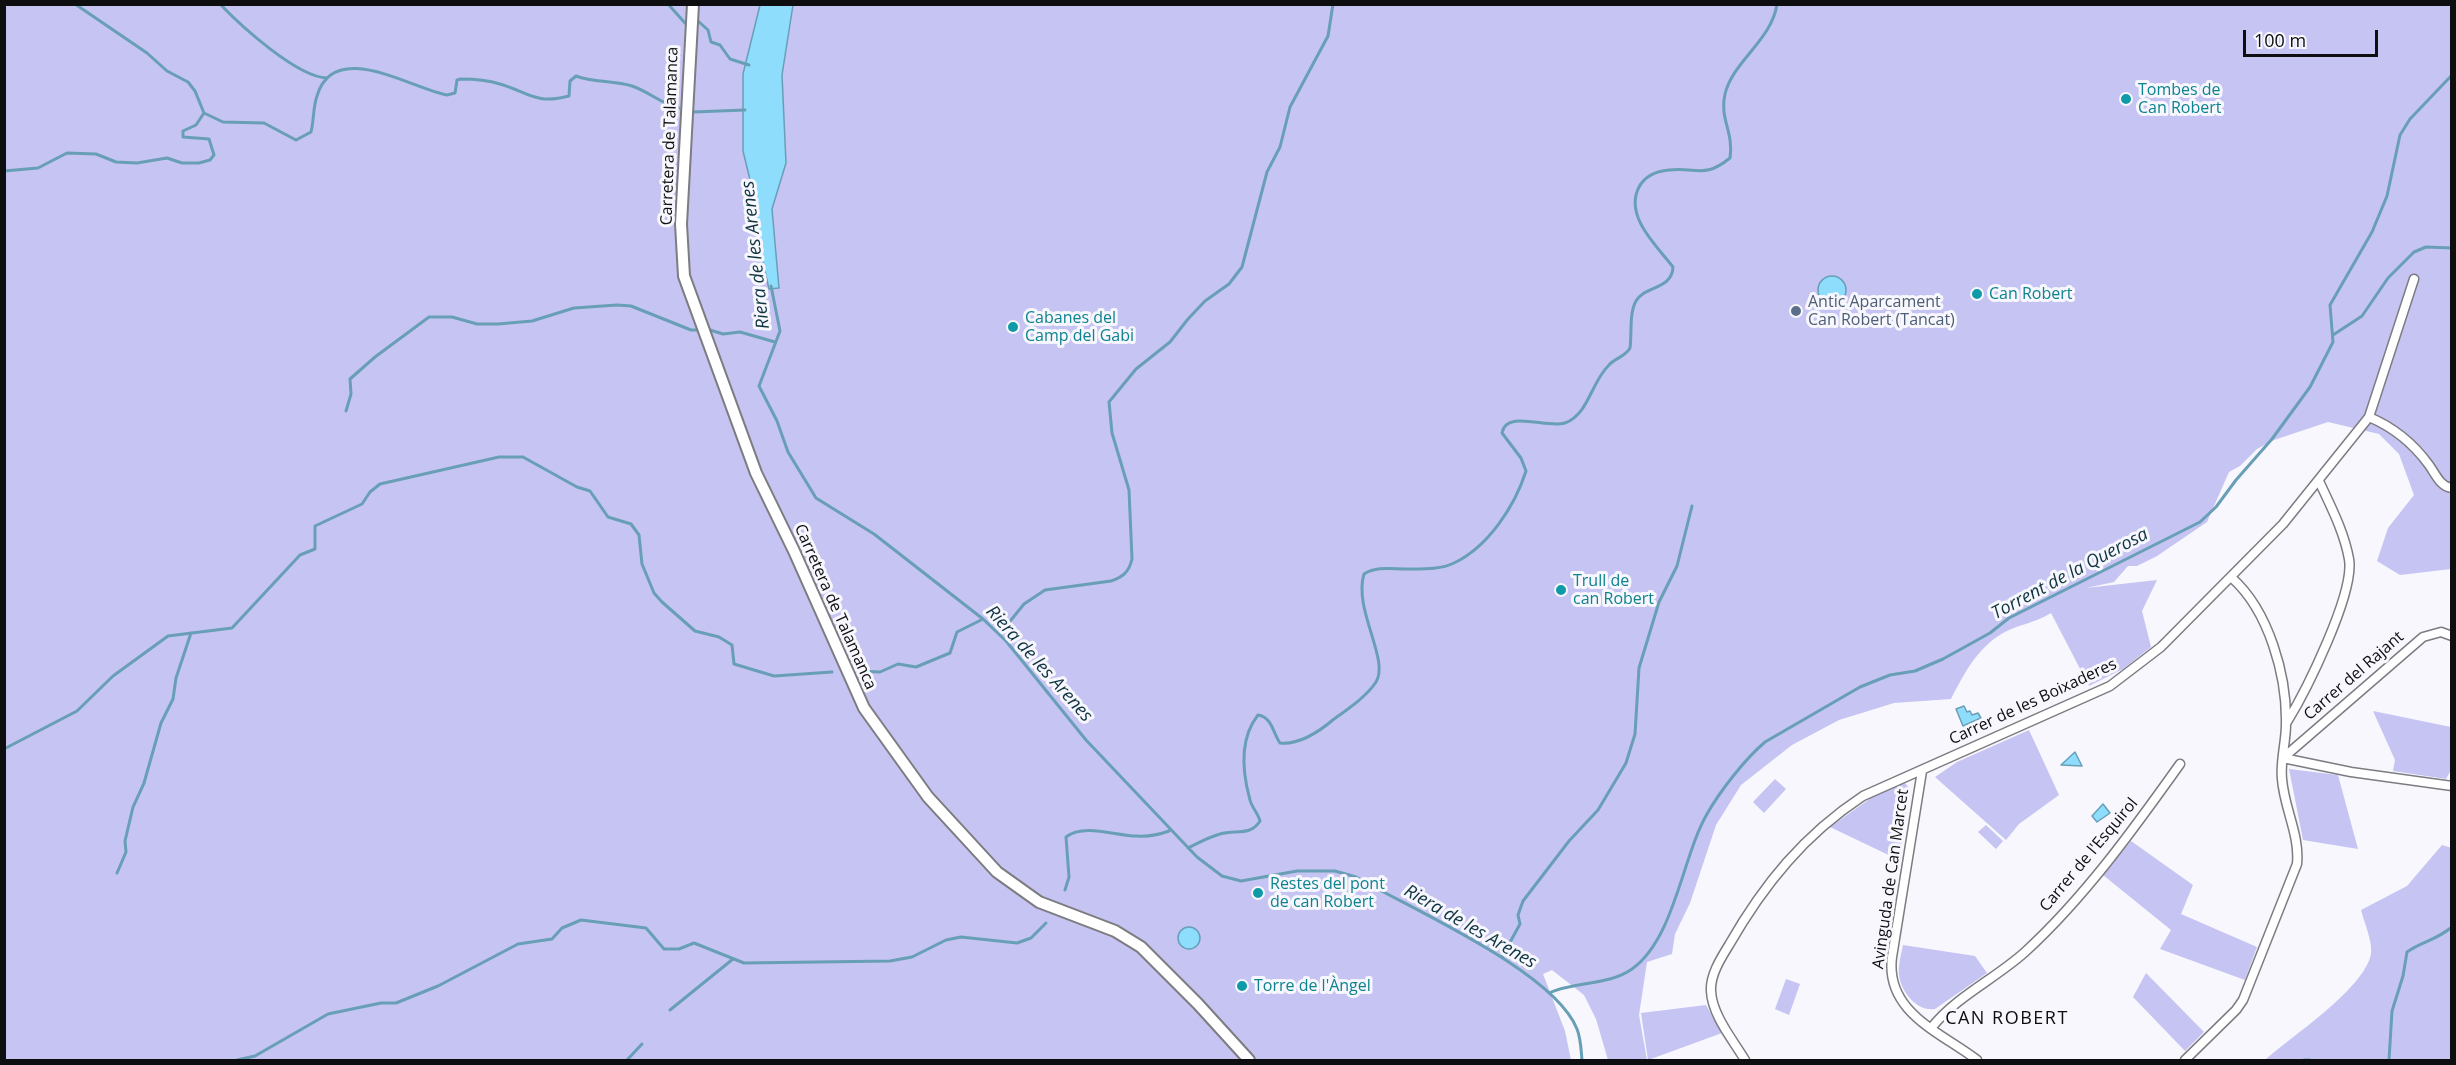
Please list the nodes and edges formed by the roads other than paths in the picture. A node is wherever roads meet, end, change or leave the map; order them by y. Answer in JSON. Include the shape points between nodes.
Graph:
{"nodes":[{"id":1,"x":693,"y":4,"type":"edge"},
{"id":2,"x":2414,"y":279,"type":"dead end"},
{"id":3,"x":2369,"y":417,"type":"junction"},
{"id":4,"x":2319,"y":481,"type":"junction"},
{"id":5,"x":2451,"y":488,"type":"edge"},
{"id":6,"x":2232,"y":578,"type":"junction"},
{"id":7,"x":2451,"y":636,"type":"edge"},
{"id":8,"x":2286,"y":724,"type":"junction"},
{"id":9,"x":2283,"y":758,"type":"junction"},
{"id":10,"x":2180,"y":764,"type":"dead end"},
{"id":11,"x":1922,"y":771,"type":"junction"},
{"id":12,"x":2451,"y":786,"type":"edge"},
{"id":13,"x":1932,"y":1027,"type":"junction"},
{"id":14,"x":1249,"y":1060,"type":"edge"},
{"id":15,"x":1745,"y":1060,"type":"edge"},
{"id":16,"x":1977,"y":1060,"type":"edge"},
{"id":17,"x":2186,"y":1060,"type":"edge"}],
"edges":[{"from":1,"to":14,"type":"street","name":"Carretera de Talamanca","via":[[681,224],[684,276],[756,473],[864,708],[928,797],[997,872],[1039,902],[1115,931],[1141,947]]},
{"from":2,"to":3,"type":"street","name":"Carrer de les Boixaderes"},
{"from":3,"to":4,"type":"street","name":"Carrer de les Boixaderes"},
{"from":3,"to":5,"type":"street","via":[[2395,429],[2441,482]]},
{"from":4,"to":6,"type":"street","name":"Carrer de les Boixaderes"},
{"from":4,"to":8,"type":"street","via":[[2345,542],[2349,575],[2335,619]]},
{"from":6,"to":8,"type":"street","via":[[2253,601],[2270,636]]},
{"from":6,"to":11,"type":"street","name":"Carrer de les Boixaderes","via":[[2161,647],[2119,680]]},
{"from":7,"to":9,"type":"street","name":"Carrer del Rajant","via":[[2441,632],[2423,637]]},
{"from":8,"to":9,"type":"street"},
{"from":9,"to":12,"type":"street"},
{"from":9,"to":17,"type":"street","via":[[2281,777],[2297,846],[2297,864],[2243,1000]]},
{"from":10,"to":13,"type":"street","name":"Carrer de l'Esquirol","via":[[2091,882],[2048,928],[2024,953],[1945,1010]]},
{"from":11,"to":13,"type":"street","name":"Avinguda de Can Marcet","via":[[1891,975],[1895,993],[1905,1007]]},
{"from":11,"to":15,"type":"street","name":"Carrer de les Boixaderes","via":[[1863,796],[1834,817],[1763,888],[1741,923],[1713,978],[1711,992],[1717,1013]]},
{"from":13,"to":16,"type":"street","name":"Avinguda de Can Marcet"}]}
